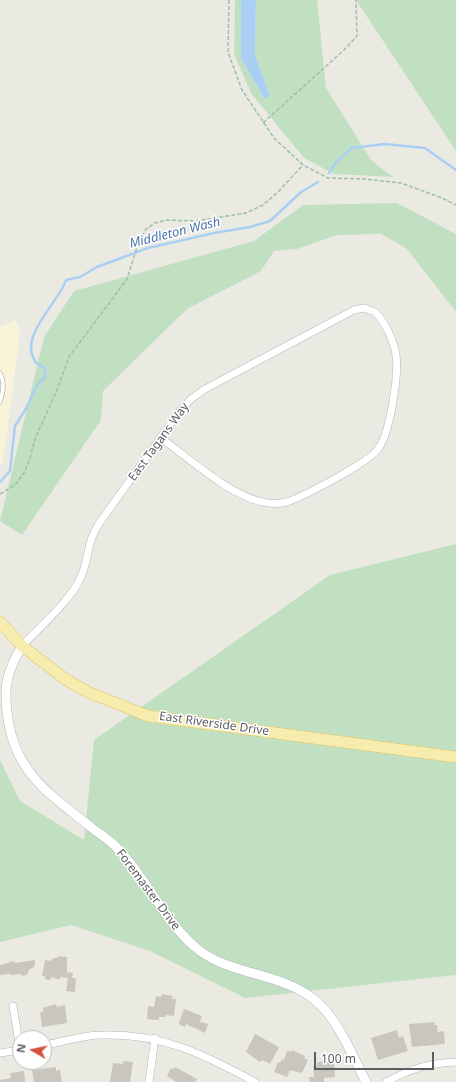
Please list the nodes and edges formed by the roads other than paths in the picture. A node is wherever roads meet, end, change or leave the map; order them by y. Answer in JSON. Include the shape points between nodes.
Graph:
{"nodes":[{"id":1,"x":0,"y":373,"type":"edge"},
{"id":2,"x":0,"y":402,"type":"edge"},
{"id":3,"x":161,"y":438,"type":"junction"},
{"id":4,"x":0,"y":622,"type":"edge"},
{"id":5,"x":22,"y":646,"type":"junction"},
{"id":6,"x":456,"y":756,"type":"edge"},
{"id":7,"x":13,"y":1006,"type":"dead end"},
{"id":8,"x":17,"y":1030,"type":"edge"},
{"id":9,"x":155,"y":1038,"type":"junction"},
{"id":10,"x":52,"y":1044,"type":"edge"},
{"id":11,"x":12,"y":1051,"type":"edge"},
{"id":12,"x":0,"y":1053,"type":"edge"},
{"id":13,"x":456,"y":1062,"type":"edge"},
{"id":14,"x":149,"y":1082,"type":"edge"},
{"id":15,"x":255,"y":1082,"type":"edge"},
{"id":16,"x":366,"y":1082,"type":"edge"},
{"id":17,"x":386,"y":1082,"type":"edge"}],
"edges":[{"from":1,"to":2,"type":"lane","via":[[3,379],[3,392]]},
{"from":3,"to":3,"type":"street","name":"East Tagans Way","via":[[185,405],[197,394],[354,310],[364,308],[375,312],[392,341],[396,363],[387,433],[379,449],[366,461],[293,500],[263,503],[240,494]]},
{"from":3,"to":5,"type":"street","name":"East Tagans Way","via":[[94,530],[83,572],[77,584]]},
{"from":4,"to":5,"type":"main road","name":"East Riverside Drive"},
{"from":5,"to":6,"type":"main road","name":"East Riverside Drive","via":[[82,689],[148,716]]},
{"from":5,"to":16,"type":"main road","name":"Foremaster Drive","via":[[5,686],[6,708],[10,734],[20,761],[36,782],[118,848],[178,931],[201,952],[226,964],[288,984],[315,1000],[338,1027]]},
{"from":7,"to":8,"type":"street"},
{"from":9,"to":10,"type":"street","via":[[101,1035]]},
{"from":9,"to":14,"type":"street"},
{"from":9,"to":15,"type":"street","via":[[212,1058]]},
{"from":11,"to":12,"type":"street"},
{"from":13,"to":17,"type":"street","via":[[437,1063],[406,1071]]}]}
